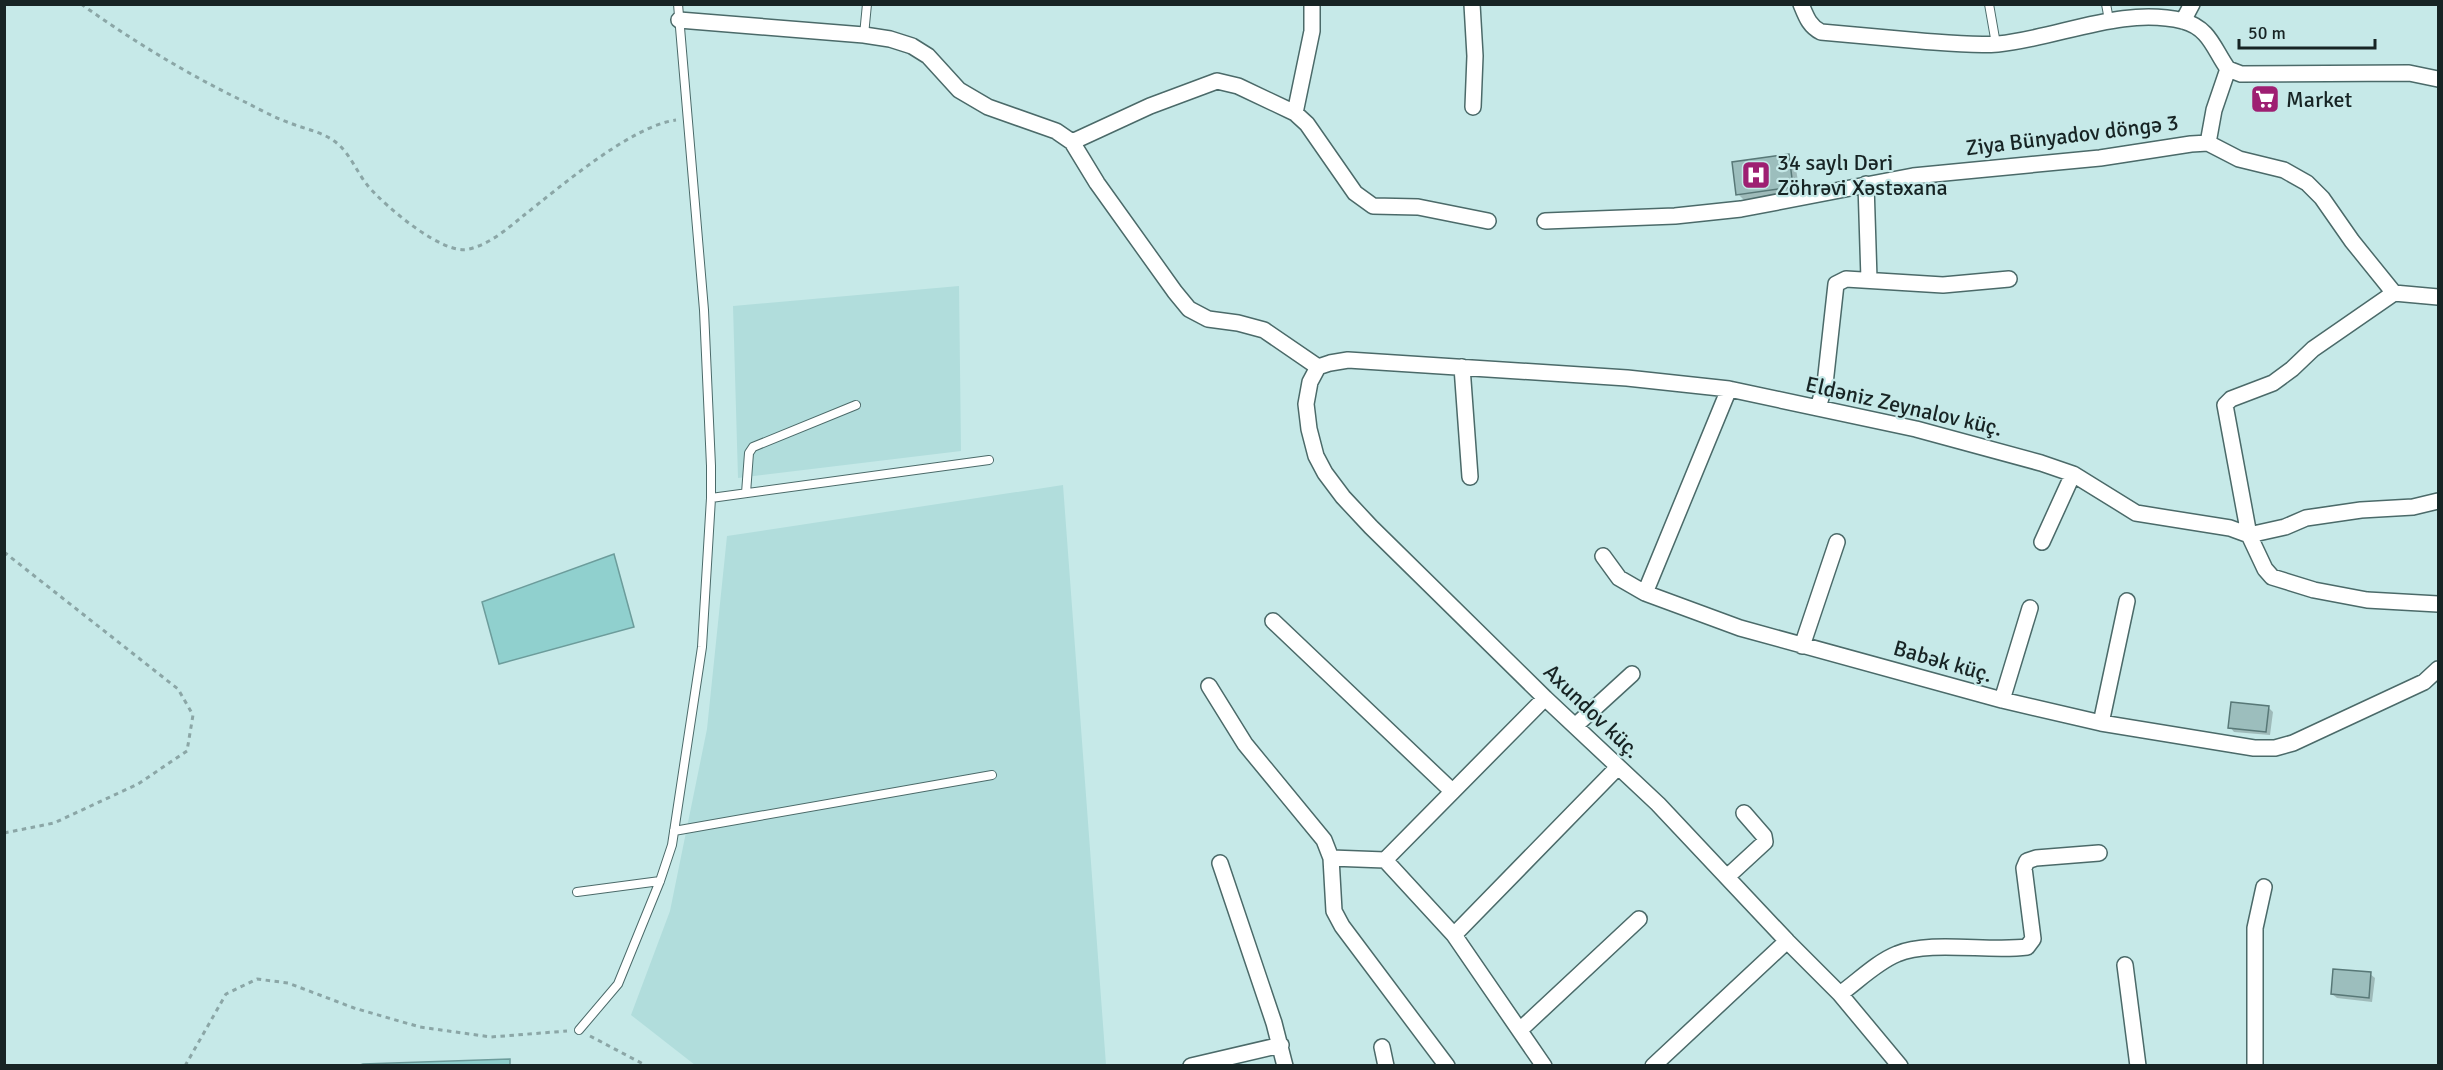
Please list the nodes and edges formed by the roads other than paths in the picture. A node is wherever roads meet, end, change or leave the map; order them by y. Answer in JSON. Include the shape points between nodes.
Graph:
{"nodes":[{"id":1,"x":867,"y":4,"type":"edge"},
{"id":2,"x":1312,"y":4,"type":"edge"},
{"id":3,"x":1472,"y":4,"type":"edge"},
{"id":4,"x":1801,"y":4,"type":"edge"},
{"id":5,"x":1989,"y":4,"type":"edge"},
{"id":6,"x":2192,"y":4,"type":"edge"},
{"id":7,"x":679,"y":12,"type":"edge"},
{"id":8,"x":2107,"y":12,"type":"edge"},
{"id":9,"x":2183,"y":21,"type":"junction"},
{"id":10,"x":864,"y":35,"type":"junction"},
{"id":11,"x":1996,"y":44,"type":"junction"},
{"id":12,"x":2228,"y":69,"type":"junction"},
{"id":13,"x":2439,"y":79,"type":"edge"},
{"id":14,"x":1473,"y":107,"type":"dead end"},
{"id":15,"x":1295,"y":113,"type":"junction"},
{"id":16,"x":1072,"y":142,"type":"junction"},
{"id":17,"x":2208,"y":143,"type":"junction"},
{"id":18,"x":1866,"y":183,"type":"junction"},
{"id":19,"x":1488,"y":221,"type":"dead end"},
{"id":20,"x":1545,"y":221,"type":"dead end"},
{"id":21,"x":1869,"y":279,"type":"junction"},
{"id":22,"x":2009,"y":279,"type":"dead end"},
{"id":23,"x":2394,"y":293,"type":"junction"},
{"id":24,"x":2439,"y":297,"type":"edge"},
{"id":25,"x":1462,"y":367,"type":"junction"},
{"id":26,"x":1318,"y":368,"type":"junction"},
{"id":27,"x":1729,"y":389,"type":"junction"},
{"id":28,"x":856,"y":405,"type":"dead end"},
{"id":29,"x":1818,"y":408,"type":"junction"},
{"id":30,"x":989,"y":460,"type":"dead end"},
{"id":31,"x":2073,"y":474,"type":"junction"},
{"id":32,"x":1470,"y":477,"type":"dead end"},
{"id":33,"x":746,"y":493,"type":"junction"},
{"id":34,"x":711,"y":498,"type":"junction"},
{"id":35,"x":2439,"y":501,"type":"edge"},
{"id":36,"x":2249,"y":535,"type":"junction"},
{"id":37,"x":1838,"y":542,"type":"dead end"},
{"id":38,"x":2042,"y":542,"type":"dead end"},
{"id":39,"x":1603,"y":556,"type":"dead end"},
{"id":40,"x":1645,"y":593,"type":"junction"},
{"id":41,"x":2127,"y":600,"type":"dead end"},
{"id":42,"x":2439,"y":604,"type":"edge"},
{"id":43,"x":2030,"y":608,"type":"dead end"},
{"id":44,"x":1273,"y":621,"type":"dead end"},
{"id":45,"x":1802,"y":646,"type":"junction"},
{"id":46,"x":2439,"y":669,"type":"edge"},
{"id":47,"x":1632,"y":674,"type":"dead end"},
{"id":48,"x":1209,"y":686,"type":"dead end"},
{"id":49,"x":1545,"y":698,"type":"junction"},
{"id":50,"x":2002,"y":700,"type":"junction"},
{"id":51,"x":2101,"y":723,"type":"junction"},
{"id":52,"x":1575,"y":726,"type":"junction"},
{"id":53,"x":1618,"y":767,"type":"junction"},
{"id":54,"x":992,"y":775,"type":"dead end"},
{"id":55,"x":1452,"y":791,"type":"junction"},
{"id":56,"x":1744,"y":813,"type":"dead end"},
{"id":57,"x":674,"y":831,"type":"junction"},
{"id":58,"x":2099,"y":853,"type":"dead end"},
{"id":59,"x":1331,"y":858,"type":"junction"},
{"id":60,"x":1385,"y":860,"type":"junction"},
{"id":61,"x":1220,"y":863,"type":"dead end"},
{"id":62,"x":1727,"y":878,"type":"junction"},
{"id":63,"x":660,"y":881,"type":"junction"},
{"id":64,"x":2264,"y":887,"type":"dead end"},
{"id":65,"x":577,"y":892,"type":"dead end"},
{"id":66,"x":1639,"y":919,"type":"dead end"},
{"id":67,"x":1454,"y":935,"type":"junction"},
{"id":68,"x":1787,"y":941,"type":"junction"},
{"id":69,"x":2125,"y":965,"type":"dead end"},
{"id":70,"x":1840,"y":994,"type":"junction"},
{"id":71,"x":579,"y":1030,"type":"road end"},
{"id":72,"x":1520,"y":1030,"type":"junction"},
{"id":73,"x":1281,"y":1045,"type":"junction"},
{"id":74,"x":1382,"y":1047,"type":"dead end"},
{"id":75,"x":1191,"y":1065,"type":"edge"},
{"id":76,"x":1285,"y":1065,"type":"edge"},
{"id":77,"x":1386,"y":1065,"type":"edge"},
{"id":78,"x":1447,"y":1065,"type":"edge"},
{"id":79,"x":1544,"y":1065,"type":"edge"},
{"id":80,"x":1653,"y":1065,"type":"edge"},
{"id":81,"x":1900,"y":1065,"type":"edge"},
{"id":82,"x":2138,"y":1065,"type":"edge"},
{"id":83,"x":2255,"y":1065,"type":"edge"}],
"edges":[{"from":1,"to":10,"type":"lane"},
{"from":2,"to":15,"type":"street","via":[[1312,31]]},
{"from":3,"to":14,"type":"street"},
{"from":4,"to":11,"type":"street","via":[[1808,22],[1821,32]]},
{"from":5,"to":11,"type":"lane"},
{"from":6,"to":9,"type":"street"},
{"from":7,"to":10,"type":"street"},
{"from":7,"to":34,"type":"lane","via":[[704,310]]},
{"from":8,"to":9,"type":"street"},
{"from":8,"to":11,"type":"street","via":[[2043,38]]},
{"from":9,"to":12,"type":"street","via":[[2211,38]]},
{"from":10,"to":16,"type":"street","via":[[912,46],[928,56],[959,90],[988,107],[1056,131]]},
{"from":12,"to":13,"type":"street","via":[[2241,74],[2409,73]]},
{"from":12,"to":17,"type":"street","name":"Ziya Bünyadov döngə 3"},
{"from":15,"to":16,"type":"street","via":[[1238,86],[1217,81]]},
{"from":15,"to":19,"type":"street","via":[[1355,193],[1373,206],[1418,207]]},
{"from":16,"to":26,"type":"street","via":[[1190,309],[1208,319],[1263,330]]},
{"from":17,"to":18,"type":"street","name":"Ziya Bünyadov döngə 3"},
{"from":17,"to":23,"type":"street","via":[[2239,159],[2284,170],[2307,183]]},
{"from":18,"to":20,"type":"street","name":"Ziya Bünyadov döngə 3","via":[[1741,210]]},
{"from":18,"to":21,"type":"street"},
{"from":21,"to":22,"type":"street","via":[[1943,285]]},
{"from":21,"to":29,"type":"street","via":[[1846,279],[1836,284],[1825,384]]},
{"from":23,"to":24,"type":"street"},
{"from":23,"to":36,"type":"street","via":[[2313,349],[2273,383],[2225,405]]},
{"from":25,"to":26,"type":"street","name":"Eldəniz Zeynalov küç.","via":[[1348,360]]},
{"from":25,"to":27,"type":"street","name":"Eldəniz Zeynalov küç."},
{"from":25,"to":32,"type":"street"},
{"from":26,"to":49,"type":"street","name":"Axundov küç.","via":[[1310,382],[1306,404],[1316,456],[1325,472],[1371,527]]},
{"from":27,"to":29,"type":"street","name":"Eldəniz Zeynalov küç."},
{"from":27,"to":40,"type":"street"},
{"from":28,"to":33,"type":"lane","via":[[753,447],[749,453]]},
{"from":29,"to":31,"type":"street","name":"Eldəniz Zeynalov küç.","via":[[1916,429]]},
{"from":30,"to":33,"type":"lane"},
{"from":31,"to":36,"type":"street","name":"Eldəniz Zeynalov küç.","via":[[2136,513],[2230,528]]},
{"from":31,"to":38,"type":"street"},
{"from":33,"to":34,"type":"lane"},
{"from":34,"to":57,"type":"lane","via":[[702,647]]},
{"from":35,"to":36,"type":"street","via":[[2307,518]]},
{"from":36,"to":42,"type":"street","via":[[2265,570],[2272,576],[2314,590],[2367,600]]},
{"from":37,"to":45,"type":"street"},
{"from":39,"to":40,"type":"street","name":"Babək küç.","via":[[1620,578]]},
{"from":40,"to":45,"type":"street","name":"Babək küç."},
{"from":41,"to":51,"type":"street"},
{"from":43,"to":50,"type":"street"},
{"from":44,"to":55,"type":"street"},
{"from":45,"to":50,"type":"street","name":"Babək küç."},
{"from":46,"to":51,"type":"street","name":"Babək küç.","via":[[2424,682],[2275,748]]},
{"from":47,"to":52,"type":"street"},
{"from":48,"to":59,"type":"street","via":[[1245,744],[1324,840]]},
{"from":49,"to":52,"type":"street","name":"Axundov küç."},
{"from":49,"to":55,"type":"street"},
{"from":50,"to":51,"type":"street","name":"Babək küç."},
{"from":52,"to":53,"type":"street","name":"Axundov küç."},
{"from":53,"to":62,"type":"street","name":"Axundov küç."},
{"from":53,"to":67,"type":"street"},
{"from":54,"to":57,"type":"lane"},
{"from":55,"to":60,"type":"street"},
{"from":56,"to":62,"type":"street","via":[[1765,842]]},
{"from":57,"to":63,"type":"lane"},
{"from":58,"to":70,"type":"street","via":[[2027,861],[2024,868],[2033,939],[2027,947],[1914,948],[1895,955]]},
{"from":59,"to":60,"type":"street"},
{"from":59,"to":78,"type":"street","via":[[1334,911],[1342,926]]},
{"from":60,"to":67,"type":"street"},
{"from":61,"to":73,"type":"street"},
{"from":62,"to":68,"type":"street","name":"Axundov küç."},
{"from":63,"to":65,"type":"lane"},
{"from":63,"to":71,"type":"lane","via":[[618,984]]},
{"from":64,"to":83,"type":"street","via":[[2255,928]]},
{"from":66,"to":72,"type":"street"},
{"from":67,"to":72,"type":"street"},
{"from":68,"to":70,"type":"street","name":"Axundov küç."},
{"from":68,"to":80,"type":"street"},
{"from":69,"to":82,"type":"street"},
{"from":70,"to":81,"type":"street","name":"Axundov küç."},
{"from":72,"to":79,"type":"street"},
{"from":73,"to":75,"type":"street"},
{"from":73,"to":76,"type":"street"},
{"from":74,"to":77,"type":"street"}]}
